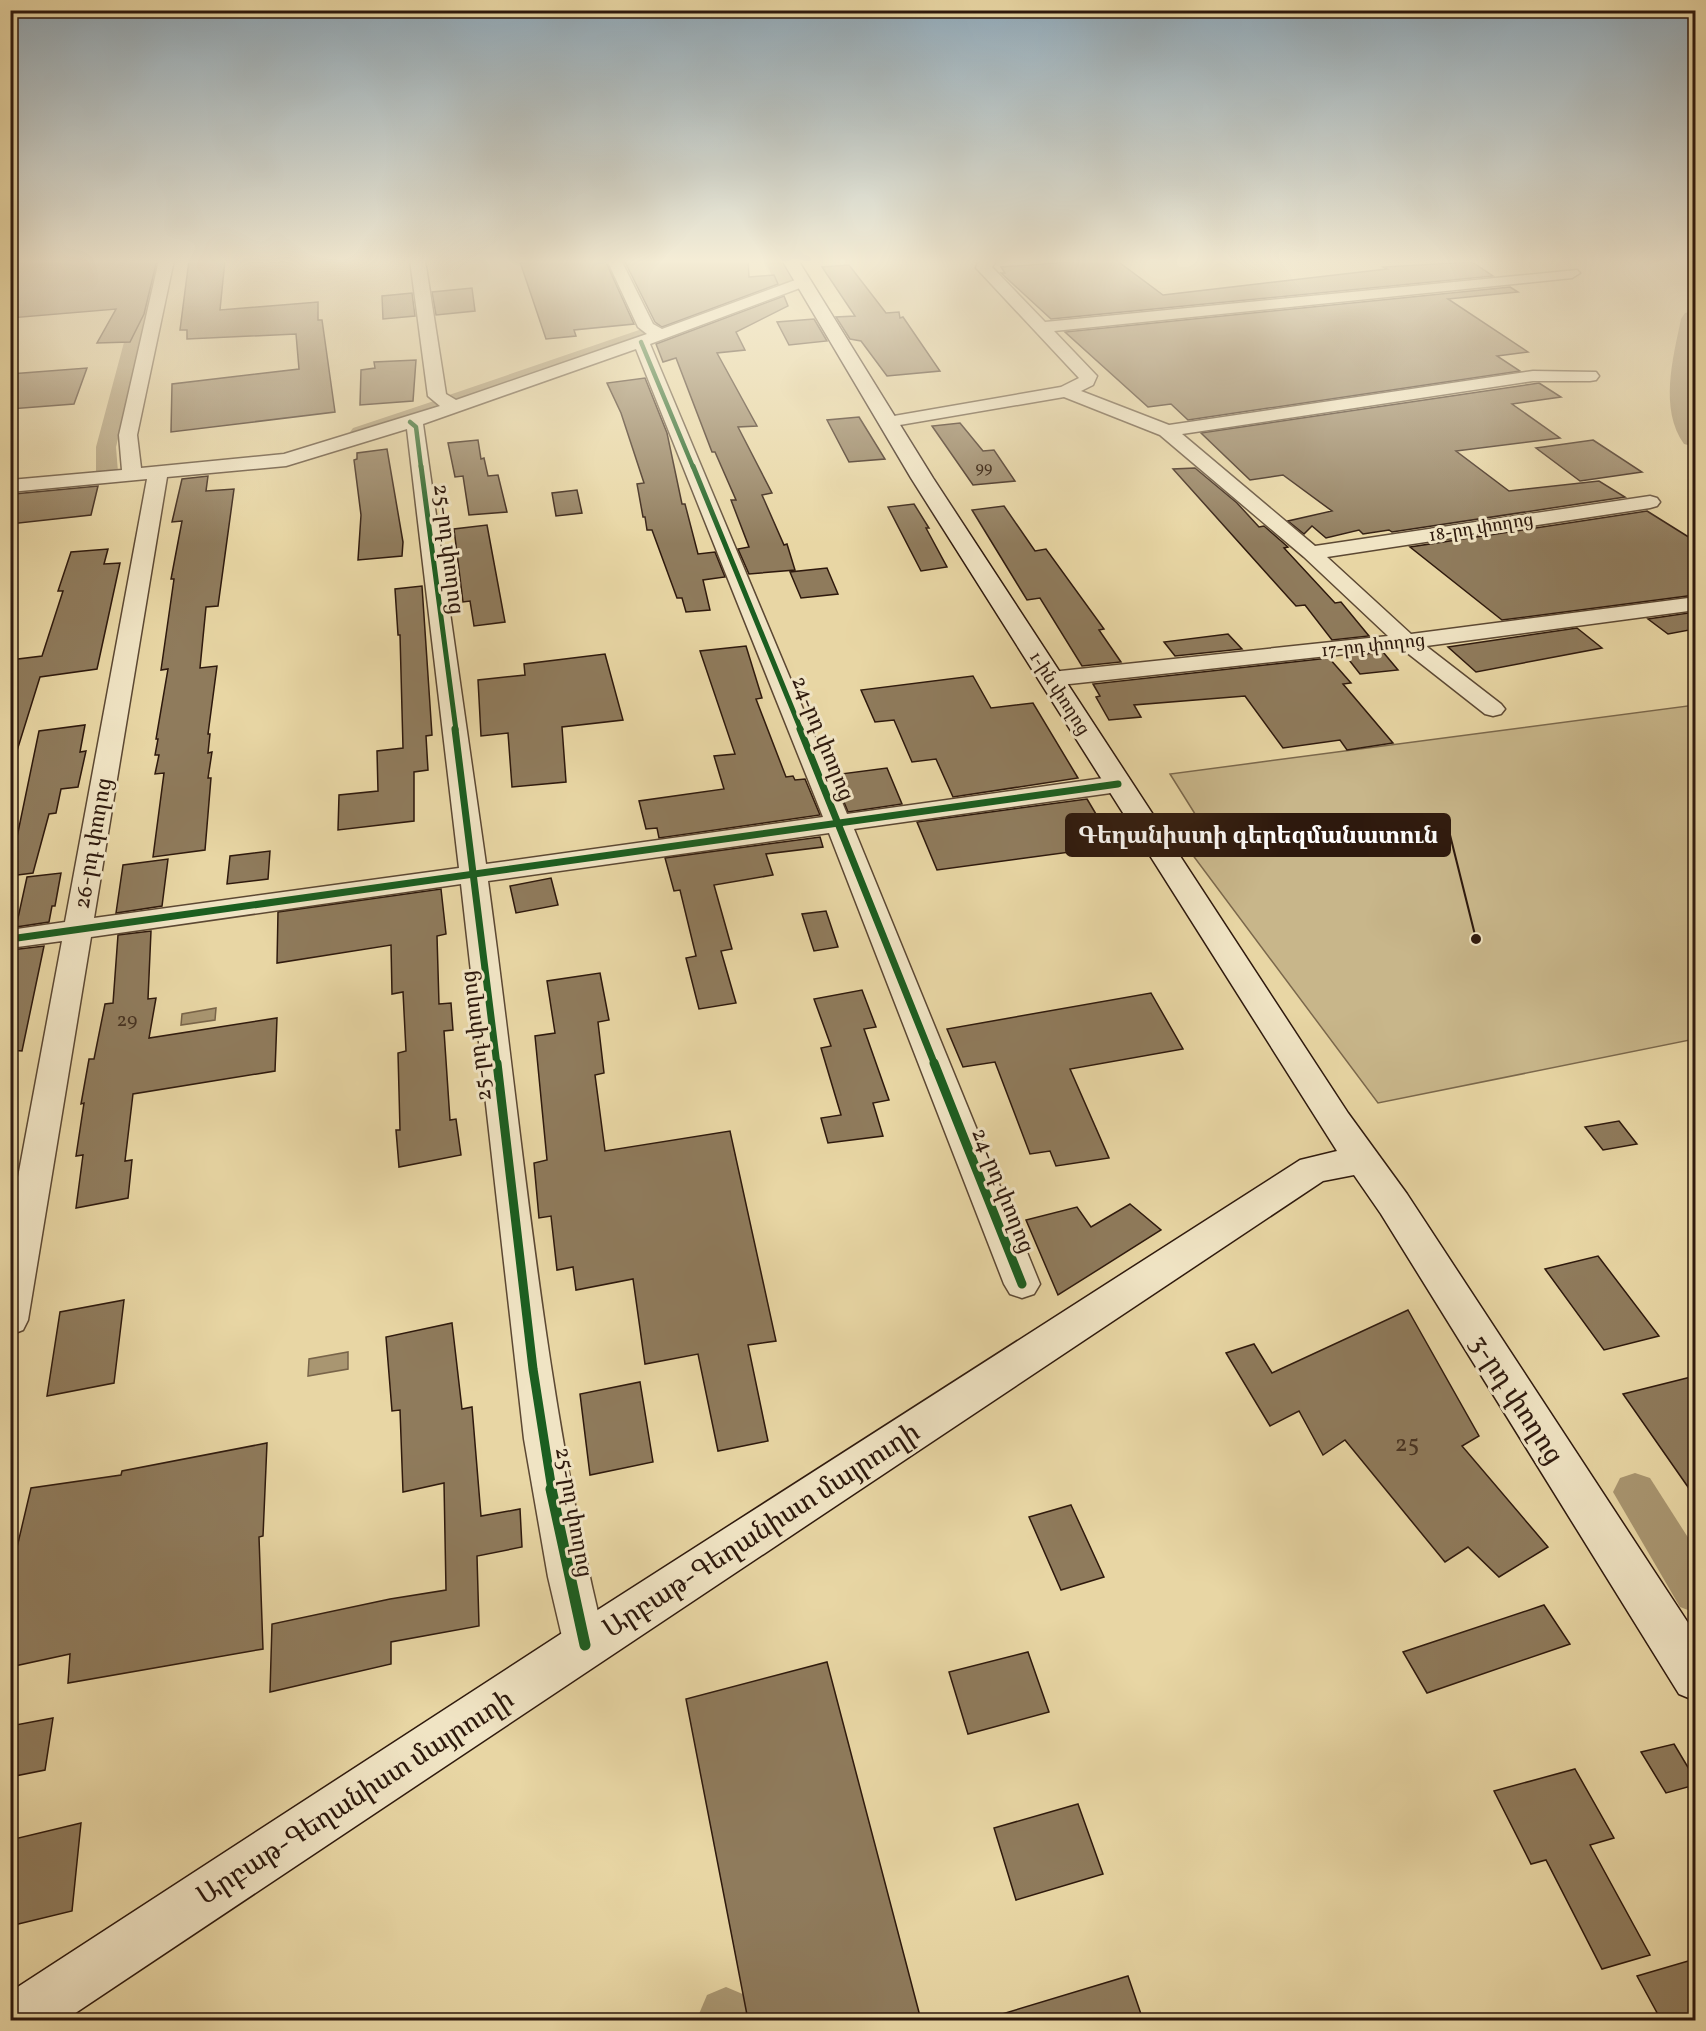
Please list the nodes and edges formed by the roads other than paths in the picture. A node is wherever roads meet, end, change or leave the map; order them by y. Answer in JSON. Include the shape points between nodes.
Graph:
{"nodes":[{"id":1,"x":145,"y":355,"type":"edge"},
{"id":2,"x":431,"y":355,"type":"edge"},
{"id":3,"x":603,"y":355,"type":"edge"},
{"id":4,"x":658,"y":355,"type":"edge"},
{"id":5,"x":847,"y":355,"type":"edge"},
{"id":6,"x":1068,"y":355,"type":"edge"},
{"id":7,"x":1590,"y":376,"type":"dead end"},
{"id":8,"x":1066,"y":391,"type":"junction"},
{"id":9,"x":454,"y":407,"type":"junction"},
{"id":10,"x":410,"y":422,"type":"junction"},
{"id":11,"x":888,"y":422,"type":"junction"},
{"id":12,"x":1167,"y":431,"type":"junction"},
{"id":13,"x":145,"y":474,"type":"junction"},
{"id":14,"x":10,"y":486,"type":"edge"},
{"id":15,"x":1650,"y":502,"type":"dead end"},
{"id":16,"x":1311,"y":553,"type":"junction"},
{"id":17,"x":1695,"y":603,"type":"edge"},
{"id":18,"x":1406,"y":641,"type":"junction"},
{"id":19,"x":1051,"y":679,"type":"junction"},
{"id":20,"x":1493,"y":709,"type":"dead end"},
{"id":21,"x":1118,"y":784,"type":"junction"},
{"id":22,"x":839,"y":823,"type":"junction"},
{"id":23,"x":474,"y":873,"type":"junction"},
{"id":24,"x":77,"y":930,"type":"junction"},
{"id":25,"x":10,"y":939,"type":"edge"},
{"id":26,"x":1336,"y":1122,"type":"joint"},
{"id":27,"x":1364,"y":1159,"type":"junction"},
{"id":28,"x":1022,"y":1284,"type":"dead end"},
{"id":29,"x":10,"y":1320,"type":"edge"},
{"id":30,"x":585,"y":1645,"type":"junction"},
{"id":31,"x":1695,"y":1678,"type":"edge"},
{"id":32,"x":17,"y":2020,"type":"edge"}],
"edges":[{"from":1,"to":13,"type":"street","name":"26-րդ փողոց","via":[[128,435]]},
{"from":2,"to":9,"type":"street","via":[[437,396]]},
{"from":3,"to":9,"type":"street"},
{"from":4,"to":22,"type":"street","name":"24-րդ փողոց"},
{"from":5,"to":11,"type":"main road","name":"1-ին փողոց"},
{"from":6,"to":8,"type":"street","via":[[1088,376],[1081,385]]},
{"from":7,"to":12,"type":"street","via":[[1533,376]]},
{"from":8,"to":11,"type":"street"},
{"from":8,"to":12,"type":"street"},
{"from":9,"to":10,"type":"street"},
{"from":10,"to":13,"type":"street","via":[[286,460]]},
{"from":10,"to":23,"type":"street","name":"25-րդ փողոց","via":[[416,427]]},
{"from":11,"to":19,"type":"main road","name":"1-ին փողոց"},
{"from":12,"to":16,"type":"street"},
{"from":13,"to":14,"type":"street"},
{"from":13,"to":24,"type":"street","name":"26-րդ փողոց"},
{"from":15,"to":16,"type":"street","name":"18-րդ փողոց"},
{"from":16,"to":18,"type":"street"},
{"from":17,"to":18,"type":"street","name":"17-րդ փողոց"},
{"from":18,"to":19,"type":"street","name":"17-րդ փողոց"},
{"from":18,"to":20,"type":"street"},
{"from":19,"to":21,"type":"main road","name":"1-ին փողոց"},
{"from":21,"to":22,"type":"street"},
{"from":21,"to":26,"type":"main road","name":"1-ին փողոց"},
{"from":22,"to":23,"type":"street"},
{"from":22,"to":28,"type":"street","name":"24-րդ փողոց"},
{"from":23,"to":24,"type":"street"},
{"from":23,"to":30,"type":"street","name":"25-րդ փողոց","via":[[535,1393],[568,1580]]},
{"from":24,"to":25,"type":"street"},
{"from":24,"to":29,"type":"street","name":"26-րդ փողոց"},
{"from":26,"to":27,"type":"main road","name":"3-րդ փողոց"},
{"from":27,"to":30,"type":"main road","name":"Արբաթ-Գեղանիստ մայրուղի","via":[[1313,1170]]},
{"from":27,"to":31,"type":"main road","name":"3-րդ փողոց"},
{"from":30,"to":32,"type":"main road","name":"Արբաթ-Գեղանիստ մայրուղի"}]}
